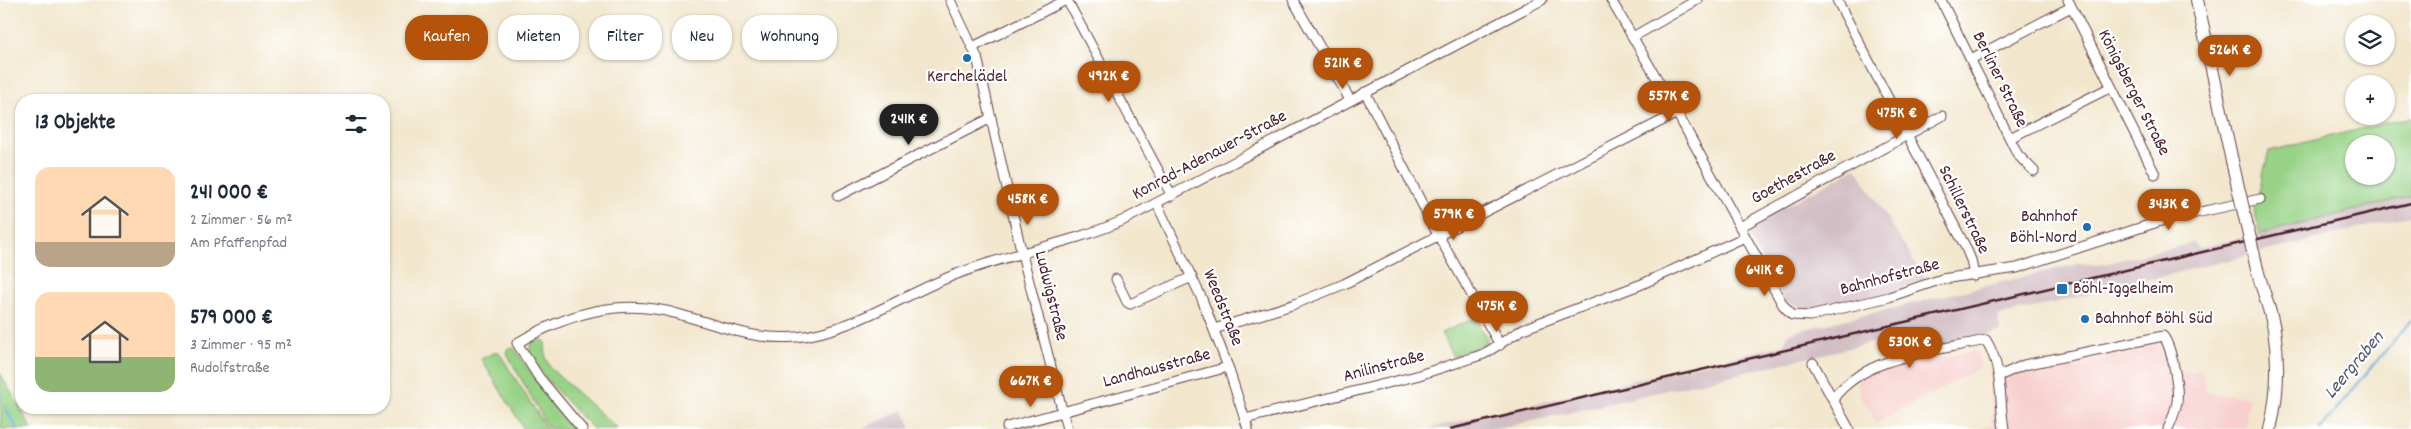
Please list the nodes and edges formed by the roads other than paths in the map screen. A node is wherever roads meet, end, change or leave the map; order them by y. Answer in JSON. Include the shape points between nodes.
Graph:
{"nodes":[{"id":1,"x":950,"y":0,"type":"edge"},
{"id":2,"x":1067,"y":0,"type":"edge"},
{"id":3,"x":1293,"y":0,"type":"edge"},
{"id":4,"x":1542,"y":0,"type":"edge"},
{"id":5,"x":1611,"y":0,"type":"edge"},
{"id":6,"x":1697,"y":0,"type":"edge"},
{"id":7,"x":1837,"y":0,"type":"edge"},
{"id":8,"x":1941,"y":0,"type":"edge"},
{"id":9,"x":2197,"y":0,"type":"edge"},
{"id":10,"x":2070,"y":4,"type":"edge"},
{"id":11,"x":1633,"y":36,"type":"junction"},
{"id":12,"x":973,"y":48,"type":"junction"},
{"id":13,"x":1971,"y":60,"type":"junction"},
{"id":14,"x":2112,"y":87,"type":"junction"},
{"id":15,"x":1365,"y":92,"type":"junction"},
{"id":16,"x":1350,"y":100,"type":"junction"},
{"id":17,"x":1677,"y":113,"type":"junction"},
{"id":18,"x":1942,"y":116,"type":"dead end"},
{"id":19,"x":991,"y":118,"type":"junction"},
{"id":20,"x":1907,"y":134,"type":"junction"},
{"id":21,"x":2010,"y":138,"type":"junction"},
{"id":22,"x":2034,"y":171,"type":"dead end"},
{"id":23,"x":2155,"y":174,"type":"dead end"},
{"id":24,"x":838,"y":196,"type":"dead end"},
{"id":25,"x":1172,"y":196,"type":"junction"},
{"id":26,"x":2260,"y":199,"type":"dead end"},
{"id":27,"x":1157,"y":204,"type":"junction"},
{"id":28,"x":1740,"y":227,"type":"junction"},
{"id":29,"x":1438,"y":235,"type":"junction"},
{"id":30,"x":1745,"y":237,"type":"junction"},
{"id":31,"x":1022,"y":254,"type":"junction"},
{"id":32,"x":1974,"y":276,"type":"junction"},
{"id":33,"x":1192,"y":277,"type":"junction"},
{"id":34,"x":1116,"y":279,"type":"dead end"},
{"id":35,"x":1214,"y":329,"type":"junction"},
{"id":36,"x":1500,"y":345,"type":"junction"},
{"id":37,"x":1813,"y":363,"type":"dead end"},
{"id":38,"x":1228,"y":367,"type":"junction"},
{"id":39,"x":1999,"y":376,"type":"junction"},
{"id":40,"x":1833,"y":399,"type":"junction"},
{"id":41,"x":1062,"y":411,"type":"junction"},
{"id":42,"x":1245,"y":419,"type":"junction"},
{"id":43,"x":1007,"y":428,"type":"dead end"},
{"id":44,"x":582,"y":429,"type":"edge"},
{"id":45,"x":1067,"y":429,"type":"edge"},
{"id":46,"x":1248,"y":429,"type":"edge"},
{"id":47,"x":1849,"y":429,"type":"edge"},
{"id":48,"x":2004,"y":429,"type":"edge"},
{"id":49,"x":2168,"y":429,"type":"edge"},
{"id":50,"x":2270,"y":429,"type":"edge"}],
"edges":[{"from":1,"to":12,"type":"street","name":"Ludwigstraße"},
{"from":2,"to":12,"type":"street"},
{"from":2,"to":25,"type":"street"},
{"from":3,"to":16,"type":"street"},
{"from":4,"to":15,"type":"street","name":"Konrad-Adenauer-Straße"},
{"from":5,"to":11,"type":"street","name":"Bahnhofstraße"},
{"from":6,"to":11,"type":"street"},
{"from":7,"to":20,"type":"street","name":"Schillerstraße"},
{"from":8,"to":13,"type":"street","name":"Berliner Straße"},
{"from":9,"to":50,"type":"main road","bridge":true,"via":[[2257,269],[2270,312],[2276,348],[2276,394]]},
{"from":10,"to":13,"type":"street"},
{"from":10,"to":14,"type":"street","name":"Königsberger Straße"},
{"from":11,"to":17,"type":"street","name":"Bahnhofstraße"},
{"from":12,"to":19,"type":"street","name":"Ludwigstraße"},
{"from":13,"to":21,"type":"street","name":"Berliner Straße"},
{"from":14,"to":21,"type":"street"},
{"from":14,"to":23,"type":"street","name":"Königsberger Straße"},
{"from":15,"to":16,"type":"street","name":"Konrad-Adenauer-Straße"},
{"from":15,"to":29,"type":"street"},
{"from":16,"to":25,"type":"street","name":"Konrad-Adenauer-Straße"},
{"from":17,"to":28,"type":"street","name":"Bahnhofstraße"},
{"from":17,"to":29,"type":"street"},
{"from":18,"to":20,"type":"street","name":"Goethestraße"},
{"from":19,"to":24,"type":"street"},
{"from":19,"to":31,"type":"street","name":"Ludwigstraße"},
{"from":20,"to":28,"type":"street","name":"Goethestraße"},
{"from":20,"to":32,"type":"street","name":"Schillerstraße","via":[[1965,246]]},
{"from":21,"to":22,"type":"street","name":"Berliner Straße","via":[[2023,162]]},
{"from":25,"to":27,"type":"street","name":"Konrad-Adenauer-Straße"},
{"from":26,"to":32,"type":"street","name":"Bahnhofstraße","via":[[2164,220],[2040,261]]},
{"from":27,"to":31,"type":"street","name":"Konrad-Adenauer-Straße","via":[[1087,235]]},
{"from":27,"to":33,"type":"street","name":"Weedstraße"},
{"from":28,"to":30,"type":"street","name":"Bahnhofstraße"},
{"from":29,"to":35,"type":"street","via":[[1344,284],[1292,305]]},
{"from":29,"to":36,"type":"street"},
{"from":30,"to":32,"type":"street","name":"Bahnhofstraße","via":[[1783,305],[1792,315],[1896,295],[1942,279]]},
{"from":30,"to":36,"type":"street","name":"Anilinstraße","via":[[1642,284],[1523,328]]},
{"from":31,"to":41,"type":"street","name":"Ludwigstraße"},
{"from":31,"to":44,"type":"street","name":"Konrad-Adenauer-Straße","via":[[973,268],[846,324],[812,335],[744,334],[664,311],[623,307],[574,315],[517,343],[538,376]]},
{"from":33,"to":34,"type":"street","via":[[1130,304]]},
{"from":33,"to":35,"type":"street","name":"Weedstraße"},
{"from":35,"to":38,"type":"street","name":"Weedstraße"},
{"from":36,"to":42,"type":"street","name":"Anilinstraße","via":[[1484,354],[1416,376]]},
{"from":37,"to":40,"type":"street"},
{"from":38,"to":41,"type":"street","name":"Landhausstraße"},
{"from":38,"to":42,"type":"street","name":"Weedstraße"},
{"from":39,"to":40,"type":"street","via":[[1994,353],[1986,340],[1874,367],[1848,382]]},
{"from":39,"to":48,"type":"street"},
{"from":39,"to":49,"type":"street","via":[[2024,365],[2163,336],[2177,385],[2175,409]]},
{"from":40,"to":47,"type":"street"},
{"from":41,"to":43,"type":"street","name":"Landhausstraße"},
{"from":41,"to":45,"type":"street","name":"Ludwigstraße"},
{"from":42,"to":46,"type":"street","name":"Weedstraße"}]}
